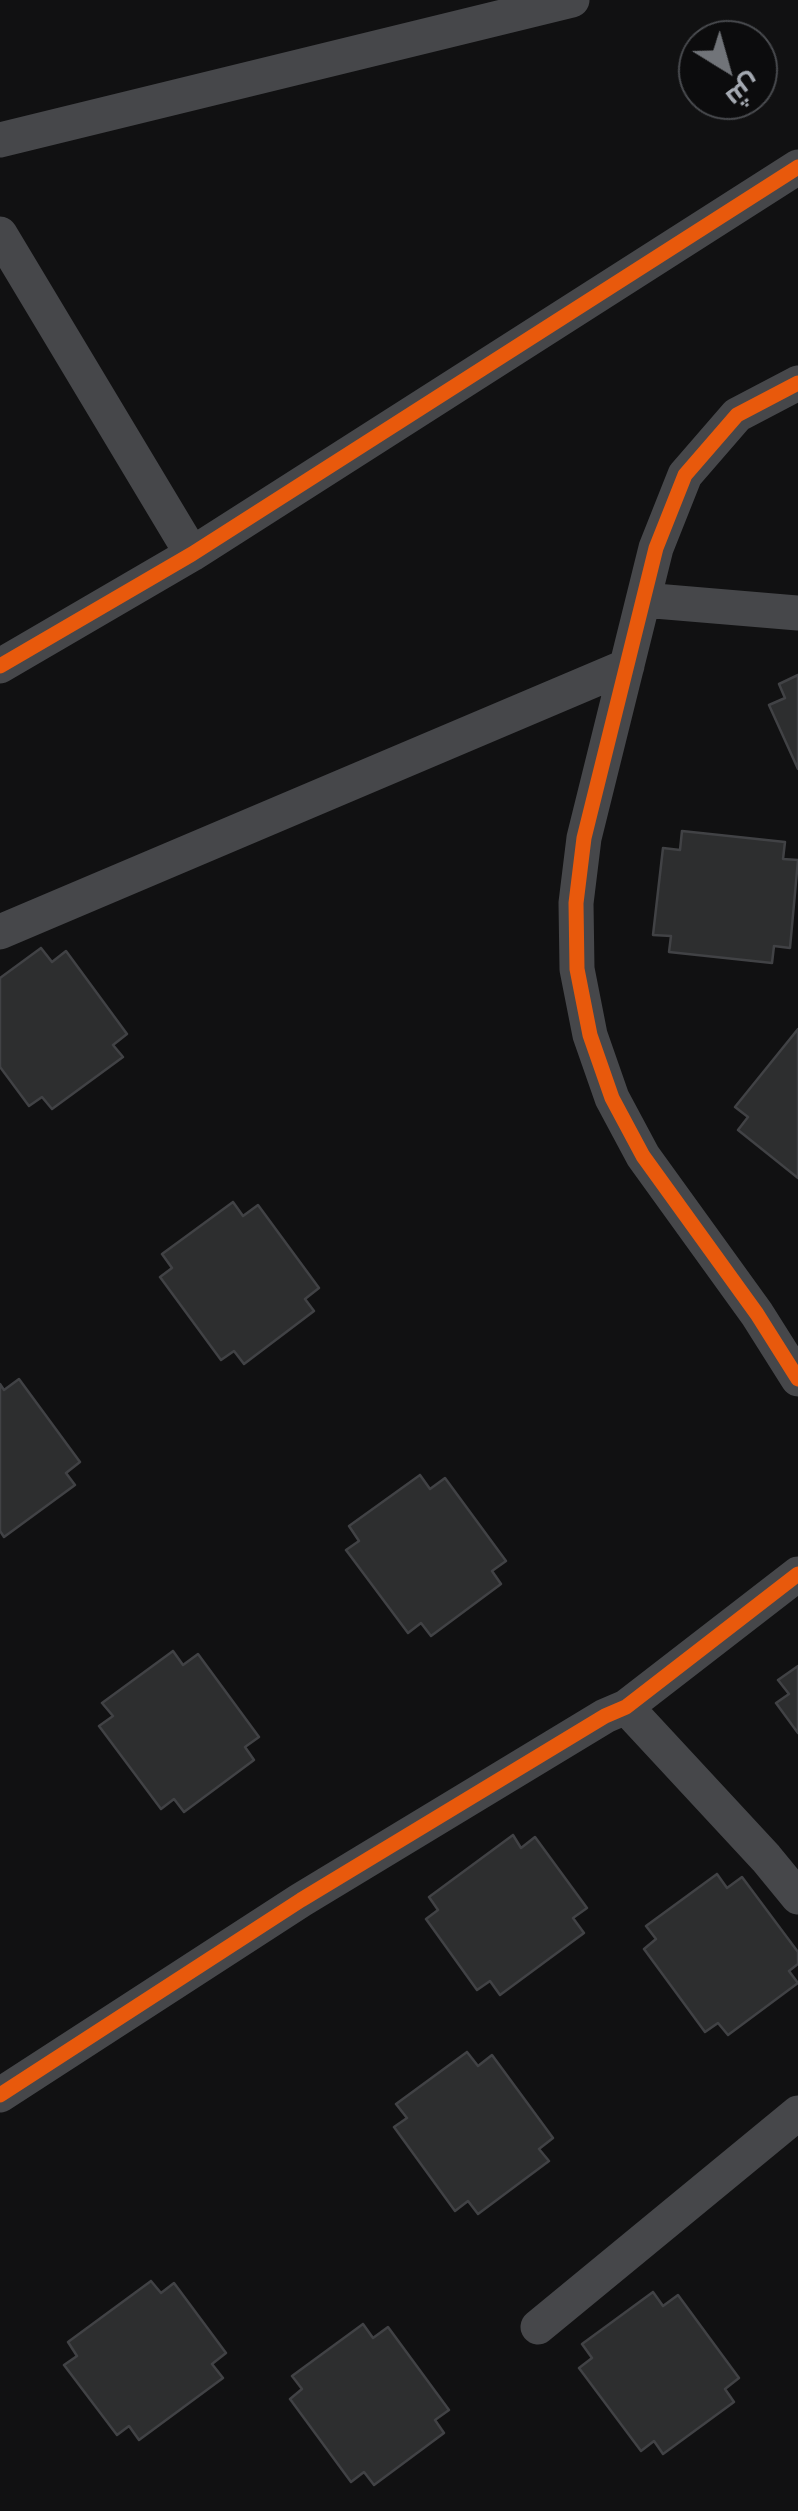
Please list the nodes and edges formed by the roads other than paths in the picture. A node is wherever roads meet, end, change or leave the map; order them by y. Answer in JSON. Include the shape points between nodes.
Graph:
{"nodes":[{"id":1,"x":572,"y":0,"type":"edge"},
{"id":2,"x":516,"y":7,"type":"edge"},
{"id":3,"x":0,"y":140,"type":"edge"},
{"id":4,"x":798,"y":167,"type":"edge"},
{"id":5,"x":0,"y":234,"type":"edge"},
{"id":6,"x":798,"y":382,"type":"edge"},
{"id":7,"x":192,"y":554,"type":"junction"},
{"id":8,"x":643,"y":600,"type":"junction"},
{"id":9,"x":798,"y":613,"type":"edge"},
{"id":10,"x":0,"y":666,"type":"edge"},
{"id":11,"x":627,"y":666,"type":"junction"},
{"id":12,"x":0,"y":932,"type":"edge"},
{"id":13,"x":798,"y":1380,"type":"edge"},
{"id":14,"x":798,"y":1574,"type":"edge"},
{"id":15,"x":626,"y":1707,"type":"junction"},
{"id":16,"x":798,"y":1897,"type":"edge"},
{"id":17,"x":0,"y":2096,"type":"edge"},
{"id":18,"x":798,"y":2113,"type":"edge"},
{"id":19,"x":538,"y":2327,"type":"dead end"}],
"edges":[{"from":1,"to":2,"type":"street"},
{"from":2,"to":3,"type":"street"},
{"from":4,"to":7,"type":"street"},
{"from":5,"to":7,"type":"street"},
{"from":6,"to":8,"type":"street","via":[[737,415],[685,475]]},
{"from":7,"to":10,"type":"street"},
{"from":8,"to":9,"type":"street"},
{"from":8,"to":11,"type":"street"},
{"from":11,"to":12,"type":"street"},
{"from":11,"to":13,"type":"street","via":[[584,838],[576,903],[577,970],[590,1035],[612,1098],[644,1156]]},
{"from":14,"to":15,"type":"street"},
{"from":15,"to":16,"type":"street"},
{"from":15,"to":17,"type":"street","via":[[301,1900]]},
{"from":18,"to":19,"type":"street"}]}
